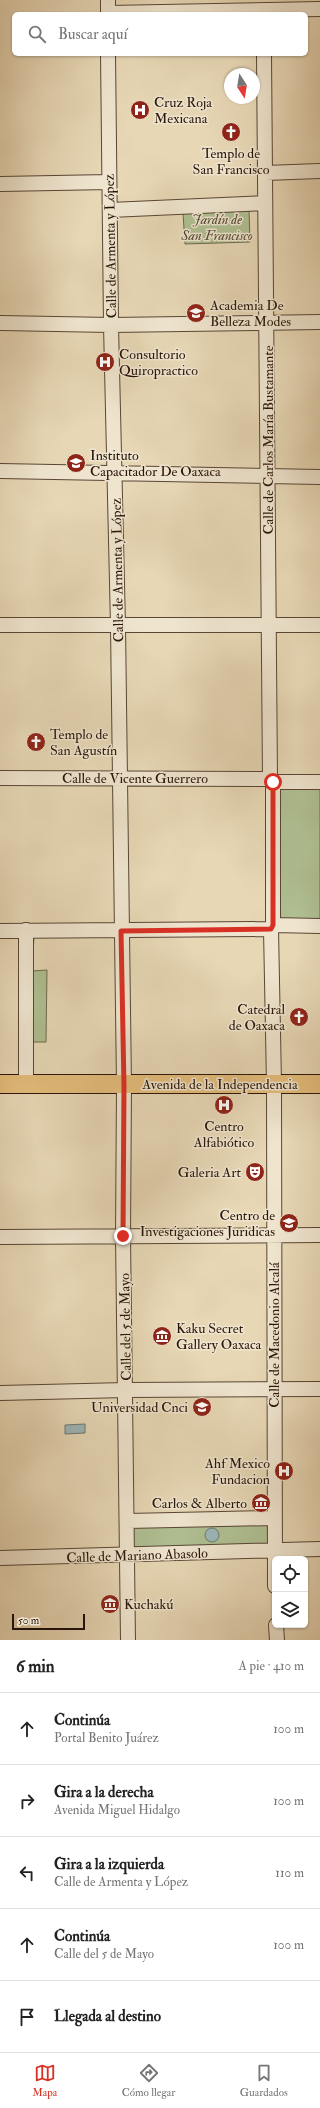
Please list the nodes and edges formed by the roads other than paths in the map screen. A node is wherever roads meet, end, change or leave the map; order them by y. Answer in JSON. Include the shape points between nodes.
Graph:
{"nodes":[{"id":1,"x":263,"y":8,"type":"edge"},
{"id":2,"x":108,"y":9,"type":"edge"},
{"id":3,"x":320,"y":9,"type":"edge"},
{"id":4,"x":108,"y":56,"type":"edge"},
{"id":5,"x":264,"y":56,"type":"edge"},
{"id":6,"x":320,"y":171,"type":"edge"},
{"id":7,"x":265,"y":173,"type":"junction"},
{"id":8,"x":109,"y":182,"type":"junction"},
{"id":9,"x":0,"y":184,"type":"edge"},
{"id":10,"x":264,"y":203,"type":"junction"},
{"id":11,"x":110,"y":210,"type":"junction"},
{"id":12,"x":320,"y":322,"type":"edge"},
{"id":13,"x":0,"y":323,"type":"edge"},
{"id":14,"x":267,"y":323,"type":"junction"},
{"id":15,"x":111,"y":325,"type":"junction"},
{"id":16,"x":0,"y":471,"type":"edge"},
{"id":17,"x":115,"y":474,"type":"junction"},
{"id":18,"x":320,"y":477,"type":"edge"},
{"id":19,"x":268,"y":478,"type":"junction"},
{"id":20,"x":0,"y":625,"type":"edge"},
{"id":21,"x":320,"y":625,"type":"edge"},
{"id":22,"x":118,"y":626,"type":"junction"},
{"id":23,"x":268,"y":626,"type":"junction"},
{"id":24,"x":0,"y":778,"type":"edge"},
{"id":25,"x":119,"y":778,"type":"junction"},
{"id":26,"x":271,"y":780,"type":"junction"},
{"id":27,"x":320,"y":782,"type":"edge"},
{"id":28,"x":320,"y":926,"type":"edge"},
{"id":29,"x":272,"y":927,"type":"junction"},
{"id":30,"x":26,"y":930,"type":"junction"},
{"id":31,"x":0,"y":931,"type":"edge"},
{"id":32,"x":121,"y":931,"type":"junction"},
{"id":33,"x":0,"y":1084,"type":"edge"},
{"id":34,"x":274,"y":1084,"type":"junction"},
{"id":35,"x":320,"y":1084,"type":"edge"},
{"id":36,"x":26,"y":1085,"type":"junction"},
{"id":37,"x":124,"y":1085,"type":"junction"},
{"id":38,"x":320,"y":1235,"type":"edge"},
{"id":39,"x":123,"y":1236,"type":"junction"},
{"id":40,"x":274,"y":1236,"type":"junction"},
{"id":41,"x":0,"y":1237,"type":"edge"},
{"id":42,"x":274,"y":1389,"type":"junction"},
{"id":43,"x":320,"y":1389,"type":"edge"},
{"id":44,"x":126,"y":1390,"type":"junction"},
{"id":45,"x":0,"y":1393,"type":"edge"},
{"id":46,"x":274,"y":1518,"type":"junction"},
{"id":47,"x":126,"y":1521,"type":"junction"},
{"id":48,"x":320,"y":1549,"type":"edge"},
{"id":49,"x":274,"y":1551,"type":"junction"},
{"id":50,"x":126,"y":1555,"type":"junction"},
{"id":51,"x":274,"y":1556,"type":"edge"},
{"id":52,"x":0,"y":1558,"type":"edge"},
{"id":53,"x":276,"y":1628,"type":"edge"},
{"id":54,"x":128,"y":1640,"type":"edge"},
{"id":55,"x":276,"y":1640,"type":"edge"}],
"edges":[{"from":1,"to":2,"type":"street"},
{"from":1,"to":3,"type":"street"},
{"from":4,"to":8,"type":"street","name":"Calle de Armenta y López"},
{"from":5,"to":7,"type":"street","name":"Calle de Carlos María Bustamante"},
{"from":6,"to":7,"type":"street"},
{"from":7,"to":10,"type":"street","name":"Calle de Carlos María Bustamante"},
{"from":8,"to":9,"type":"street"},
{"from":8,"to":11,"type":"street","name":"Calle de Armenta y López"},
{"from":10,"to":11,"type":"street"},
{"from":10,"to":14,"type":"street","name":"Calle de Carlos María Bustamante"},
{"from":11,"to":15,"type":"street","name":"Calle de Armenta y López"},
{"from":12,"to":14,"type":"street"},
{"from":13,"to":15,"type":"street"},
{"from":14,"to":15,"type":"street"},
{"from":14,"to":19,"type":"street","name":"Calle de Carlos María Bustamante"},
{"from":15,"to":17,"type":"street","name":"Calle de Armenta y López"},
{"from":16,"to":17,"type":"street"},
{"from":17,"to":19,"type":"street"},
{"from":17,"to":22,"type":"street","name":"Calle de Armenta y López"},
{"from":18,"to":19,"type":"street"},
{"from":19,"to":23,"type":"street","name":"Calle de Carlos María Bustamante"},
{"from":20,"to":22,"type":"street"},
{"from":21,"to":23,"type":"street"},
{"from":22,"to":23,"type":"street"},
{"from":22,"to":25,"type":"street","name":"Calle de Armenta y López"},
{"from":23,"to":26,"type":"street","name":"Calle de Carlos María Bustamante"},
{"from":24,"to":25,"type":"street","name":"Calle de Vicente Guerrero"},
{"from":25,"to":26,"type":"street","name":"Calle de Vicente Guerrero"},
{"from":25,"to":32,"type":"street","name":"Calle de Armenta y López"},
{"from":26,"to":27,"type":"street","name":"Calle de Vicente Guerrero"},
{"from":26,"to":29,"type":"street","name":"Calle de Carlos María Bustamante"},
{"from":28,"to":29,"type":"street"},
{"from":29,"to":32,"type":"street"},
{"from":29,"to":34,"type":"street","name":"Calle de Macedonio Alcalá"},
{"from":30,"to":31,"type":"street"},
{"from":30,"to":32,"type":"street"},
{"from":30,"to":36,"type":"street"},
{"from":32,"to":37,"type":"street","name":"Calle de Armenta y López"},
{"from":33,"to":36,"type":"main road","name":"Avenida de la Independencia"},
{"from":34,"to":35,"type":"main road","name":"Avenida de la Independencia"},
{"from":34,"to":37,"type":"main road","name":"Avenida de la Independencia"},
{"from":34,"to":40,"type":"street","name":"Calle de Macedonio Alcalá"},
{"from":36,"to":37,"type":"main road","name":"Avenida de la Independencia"},
{"from":37,"to":39,"type":"street","name":"Calle del 5 de Mayo"},
{"from":38,"to":40,"type":"street"},
{"from":39,"to":40,"type":"street"},
{"from":39,"to":41,"type":"street"},
{"from":39,"to":44,"type":"street","name":"Calle del 5 de Mayo"},
{"from":40,"to":42,"type":"street","name":"Calle de Macedonio Alcalá"},
{"from":42,"to":43,"type":"street"},
{"from":42,"to":44,"type":"street"},
{"from":42,"to":46,"type":"street","name":"Calle de Macedonio Alcalá"},
{"from":44,"to":45,"type":"street"},
{"from":44,"to":47,"type":"street","name":"Calle del 5 de Mayo"},
{"from":46,"to":47,"type":"street"},
{"from":46,"to":49,"type":"street","name":"Calle de Macedonio Alcalá"},
{"from":47,"to":50,"type":"street","name":"Calle del 5 de Mayo"},
{"from":48,"to":49,"type":"street","name":"Calle de Mariano Abasolo"},
{"from":49,"to":50,"type":"street","name":"Calle de Mariano Abasolo"},
{"from":49,"to":51,"type":"street","name":"Calle de Macedonio Alcalá"},
{"from":50,"to":52,"type":"street","name":"Calle de Mariano Abasolo"},
{"from":50,"to":54,"type":"street","name":"Calle del 5 de Mayo"},
{"from":53,"to":55,"type":"street"}]}
